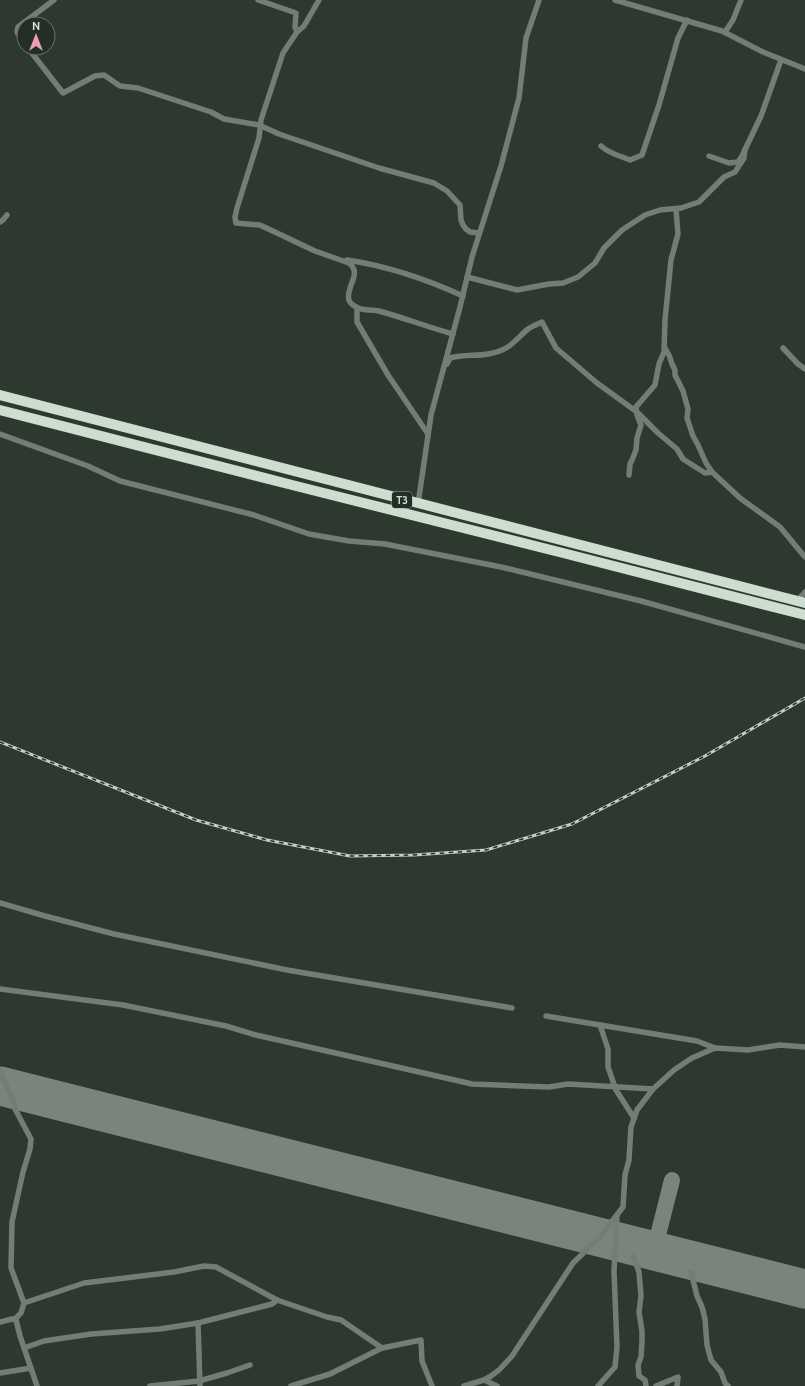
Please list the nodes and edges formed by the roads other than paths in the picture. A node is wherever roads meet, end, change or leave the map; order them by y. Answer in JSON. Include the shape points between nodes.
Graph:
{"nodes":[{"id":1,"x":54,"y":0,"type":"edge"},
{"id":2,"x":258,"y":0,"type":"edge"},
{"id":3,"x":319,"y":0,"type":"edge"},
{"id":4,"x":539,"y":0,"type":"edge"},
{"id":5,"x":615,"y":0,"type":"edge"},
{"id":6,"x":741,"y":0,"type":"edge"},
{"id":7,"x":33,"y":16,"type":"edge"},
{"id":8,"x":687,"y":20,"type":"junction"},
{"id":9,"x":298,"y":32,"type":"junction"},
{"id":10,"x":725,"y":32,"type":"junction"},
{"id":11,"x":34,"y":56,"type":"edge"},
{"id":12,"x":781,"y":60,"type":"junction"},
{"id":13,"x":805,"y":69,"type":"edge"},
{"id":14,"x":260,"y":125,"type":"junction"},
{"id":15,"x":601,"y":146,"type":"dead end"},
{"id":16,"x":745,"y":150,"type":"junction"},
{"id":17,"x":708,"y":156,"type":"dead end"},
{"id":18,"x":676,"y":209,"type":"junction"},
{"id":19,"x":7,"y":216,"type":"dead end"},
{"id":20,"x":0,"y":222,"type":"edge"},
{"id":21,"x":479,"y":233,"type":"junction"},
{"id":22,"x":341,"y":259,"type":"junction"},
{"id":23,"x":467,"y":277,"type":"junction"},
{"id":24,"x":463,"y":296,"type":"junction"},
{"id":25,"x":357,"y":308,"type":"junction"},
{"id":26,"x":453,"y":334,"type":"junction"},
{"id":27,"x":665,"y":348,"type":"junction"},
{"id":28,"x":783,"y":348,"type":"dead end"},
{"id":29,"x":805,"y":369,"type":"edge"},
{"id":30,"x":442,"y":373,"type":"junction"},
{"id":31,"x":0,"y":395,"type":"edge"},
{"id":32,"x":0,"y":410,"type":"edge"},
{"id":33,"x":637,"y":412,"type":"junction"},
{"id":34,"x":0,"y":434,"type":"edge"},
{"id":35,"x":428,"y":434,"type":"junction"},
{"id":36,"x":712,"y":472,"type":"junction"},
{"id":37,"x":629,"y":474,"type":"dead end"},
{"id":38,"x":418,"y":504,"type":"junction"},
{"id":39,"x":805,"y":557,"type":"edge"},
{"id":40,"x":805,"y":592,"type":"edge"},
{"id":41,"x":801,"y":602,"type":"edge"},
{"id":42,"x":805,"y":615,"type":"edge"},
{"id":43,"x":805,"y":647,"type":"edge"},
{"id":44,"x":0,"y":903,"type":"edge"},
{"id":45,"x":0,"y":989,"type":"edge"},
{"id":46,"x":512,"y":1008,"type":"dead end"},
{"id":47,"x":546,"y":1016,"type":"dead end"},
{"id":48,"x":600,"y":1025,"type":"junction"},
{"id":49,"x":805,"y":1047,"type":"edge"},
{"id":50,"x":715,"y":1048,"type":"junction"},
{"id":51,"x":0,"y":1072,"type":"edge"},
{"id":52,"x":615,"y":1087,"type":"junction"},
{"id":53,"x":653,"y":1089,"type":"junction"},
{"id":54,"x":634,"y":1118,"type":"junction"},
{"id":55,"x":617,"y":1215,"type":"junction"},
{"id":56,"x":633,"y":1256,"type":"dead end"},
{"id":57,"x":691,"y":1272,"type":"dead end"},
{"id":58,"x":277,"y":1300,"type":"junction"},
{"id":59,"x":24,"y":1303,"type":"junction"},
{"id":60,"x":15,"y":1319,"type":"junction"},
{"id":61,"x":0,"y":1322,"type":"edge"},
{"id":62,"x":198,"y":1323,"type":"junction"},
{"id":63,"x":24,"y":1348,"type":"junction"},
{"id":64,"x":382,"y":1348,"type":"junction"},
{"id":65,"x":250,"y":1365,"type":"dead end"},
{"id":66,"x":31,"y":1368,"type":"junction"},
{"id":67,"x":0,"y":1373,"type":"edge"},
{"id":68,"x":484,"y":1380,"type":"junction"},
{"id":69,"x":200,"y":1384,"type":"edge"},
{"id":70,"x":37,"y":1386,"type":"edge"},
{"id":71,"x":150,"y":1386,"type":"edge"},
{"id":72,"x":291,"y":1386,"type":"edge"},
{"id":73,"x":432,"y":1386,"type":"edge"},
{"id":74,"x":464,"y":1386,"type":"edge"},
{"id":75,"x":497,"y":1386,"type":"edge"},
{"id":76,"x":598,"y":1386,"type":"edge"},
{"id":77,"x":646,"y":1386,"type":"edge"},
{"id":78,"x":656,"y":1386,"type":"edge"},
{"id":79,"x":677,"y":1386,"type":"edge"},
{"id":80,"x":728,"y":1386,"type":"edge"}],
"edges":[{"from":1,"to":7,"type":"street"},
{"from":2,"to":9,"type":"street","via":[[296,13],[295,27]]},
{"from":3,"to":9,"type":"street"},
{"from":4,"to":21,"type":"street","via":[[526,38],[519,98],[501,166]]},
{"from":5,"to":8,"type":"street"},
{"from":6,"to":10,"type":"street"},
{"from":8,"to":10,"type":"street"},
{"from":8,"to":15,"type":"street","via":[[678,38],[642,155],[630,160],[610,153]]},
{"from":9,"to":14,"type":"street","via":[[283,54]]},
{"from":10,"to":12,"type":"street"},
{"from":11,"to":14,"type":"street","via":[[63,93],[95,76],[104,75],[120,86],[138,88],[211,112],[224,119]]},
{"from":12,"to":13,"type":"street"},
{"from":12,"to":16,"type":"street","via":[[761,116]]},
{"from":14,"to":21,"type":"street","via":[[279,134],[379,168],[434,183],[448,191],[460,205],[461,220],[466,229]]},
{"from":14,"to":22,"type":"street","via":[[259,138],[237,208],[236,223],[260,225],[315,251]]},
{"from":16,"to":17,"type":"street","via":[[738,162],[729,163]]},
{"from":16,"to":18,"type":"street","via":[[744,158],[735,172],[724,177],[699,202]]},
{"from":18,"to":23,"type":"street","via":[[660,210],[645,215],[622,230],[604,248],[595,263],[578,277],[563,283],[517,290]]},
{"from":18,"to":27,"type":"street","via":[[678,234],[671,260]]},
{"from":19,"to":20,"type":"street"},
{"from":21,"to":23,"type":"street"},
{"from":22,"to":24,"type":"street","via":[[370,264],[426,281]]},
{"from":22,"to":25,"type":"street","via":[[355,270],[348,299]]},
{"from":23,"to":24,"type":"street"},
{"from":24,"to":26,"type":"street"},
{"from":25,"to":26,"type":"street","via":[[381,312]]},
{"from":25,"to":35,"type":"street","via":[[357,322],[388,375]]},
{"from":26,"to":30,"type":"street"},
{"from":27,"to":33,"type":"street","via":[[655,385],[636,407]]},
{"from":27,"to":36,"type":"street","via":[[683,391],[693,436]]},
{"from":28,"to":29,"type":"street"},
{"from":30,"to":33,"type":"street","via":[[450,358],[489,355],[502,350],[529,328],[542,322],[556,348],[597,383]]},
{"from":30,"to":35,"type":"street"},
{"from":31,"to":38,"type":"highway","number":"T3"},
{"from":32,"to":42,"type":"highway","number":"T3"},
{"from":33,"to":36,"type":"street","via":[[677,449],[683,459],[705,473]]},
{"from":33,"to":37,"type":"street","via":[[641,424]]},
{"from":34,"to":43,"type":"street","via":[[88,466],[120,481],[254,515],[309,534],[385,544],[501,567],[641,601]]},
{"from":35,"to":38,"type":"street"},
{"from":36,"to":39,"type":"street","via":[[740,498],[780,527]]},
{"from":38,"to":41,"type":"highway","number":"T3"},
{"from":40,"to":41,"type":"street"},
{"from":44,"to":46,"type":"street","via":[[114,934],[287,970]]},
{"from":45,"to":52,"type":"street","via":[[123,1005],[226,1026],[472,1084],[549,1087],[568,1084]]},
{"from":47,"to":48,"type":"street"},
{"from":48,"to":50,"type":"street","via":[[697,1041]]},
{"from":48,"to":52,"type":"street","via":[[608,1049],[608,1066]]},
{"from":49,"to":50,"type":"street","via":[[780,1045],[748,1050]]},
{"from":50,"to":53,"type":"street","via":[[692,1058]]},
{"from":51,"to":59,"type":"street","via":[[31,1139],[12,1222],[11,1268]]},
{"from":52,"to":53,"type":"street"},
{"from":52,"to":54,"type":"street"},
{"from":53,"to":54,"type":"street"},
{"from":54,"to":55,"type":"street","via":[[623,1207]]},
{"from":55,"to":68,"type":"street","via":[[600,1237],[573,1263],[512,1356]]},
{"from":55,"to":76,"type":"street","via":[[614,1271],[617,1347],[615,1367]]},
{"from":56,"to":77,"type":"street","via":[[639,1272],[641,1296],[639,1312],[642,1342],[639,1376],[645,1380]]},
{"from":57,"to":80,"type":"street","via":[[705,1318],[711,1360]]},
{"from":58,"to":59,"type":"street","via":[[216,1267],[204,1266],[84,1283]]},
{"from":58,"to":62,"type":"street","via":[[272,1304]]},
{"from":58,"to":64,"type":"street","via":[[341,1320]]},
{"from":59,"to":60,"type":"street","via":[[21,1313]]},
{"from":60,"to":61,"type":"street"},
{"from":60,"to":63,"type":"street"},
{"from":62,"to":63,"type":"street","via":[[160,1329],[91,1334],[44,1341]]},
{"from":62,"to":69,"type":"street"},
{"from":63,"to":66,"type":"street"},
{"from":64,"to":72,"type":"street","via":[[330,1374]]},
{"from":64,"to":73,"type":"street","via":[[421,1340],[422,1361]]},
{"from":65,"to":69,"type":"street"},
{"from":66,"to":67,"type":"street"},
{"from":66,"to":70,"type":"street"},
{"from":68,"to":74,"type":"street"},
{"from":68,"to":75,"type":"street"},
{"from":69,"to":71,"type":"street"},
{"from":78,"to":79,"type":"street","via":[[678,1377]]}]}
